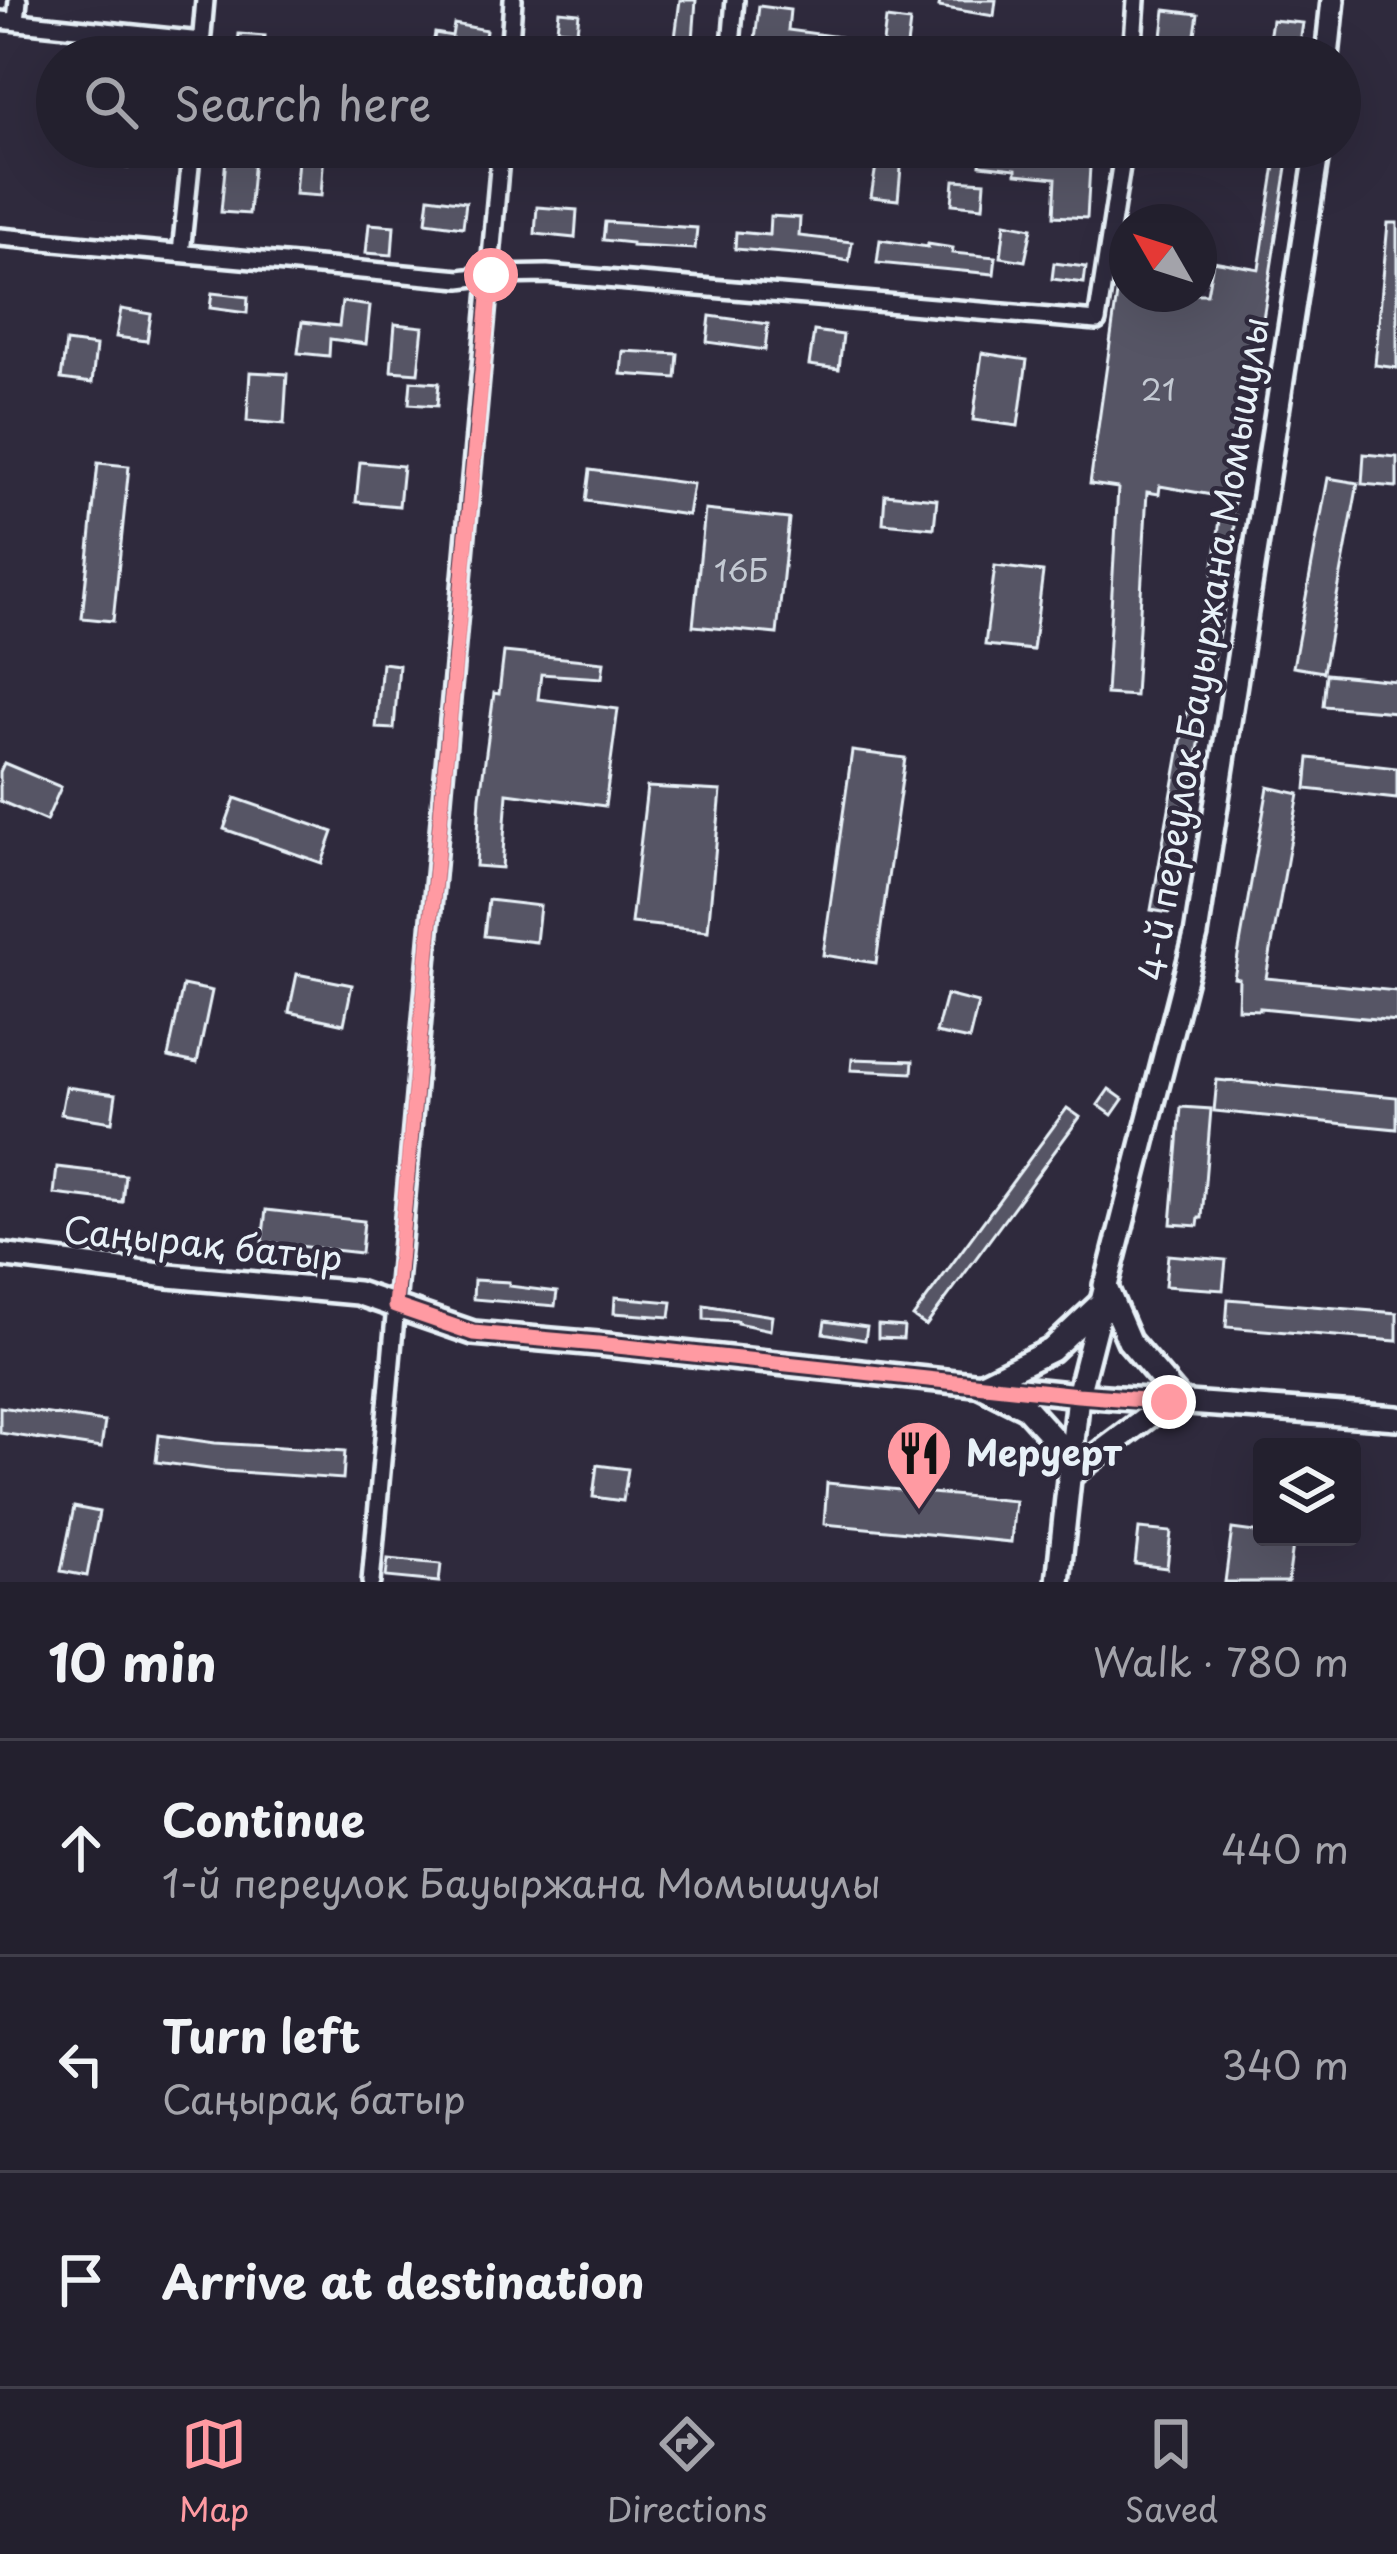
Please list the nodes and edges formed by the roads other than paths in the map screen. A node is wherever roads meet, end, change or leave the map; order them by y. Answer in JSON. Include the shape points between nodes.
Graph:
{"nodes":[{"id":1,"x":18,"y":0,"type":"edge"},
{"id":2,"x":205,"y":0,"type":"edge"},
{"id":3,"x":513,"y":0,"type":"edge"},
{"id":4,"x":735,"y":0,"type":"edge"},
{"id":5,"x":1136,"y":0,"type":"edge"},
{"id":6,"x":1333,"y":0,"type":"edge"},
{"id":7,"x":8,"y":20,"type":"edge"},
{"id":8,"x":114,"y":36,"type":"edge"},
{"id":9,"x":202,"y":36,"type":"edge"},
{"id":10,"x":510,"y":36,"type":"edge"},
{"id":11,"x":732,"y":36,"type":"edge"},
{"id":12,"x":1133,"y":36,"type":"edge"},
{"id":13,"x":1329,"y":36,"type":"edge"},
{"id":14,"x":190,"y":168,"type":"edge"},
{"id":15,"x":499,"y":168,"type":"edge"},
{"id":16,"x":1121,"y":168,"type":"edge"},
{"id":17,"x":1315,"y":168,"type":"edge"},
{"id":18,"x":0,"y":237,"type":"edge"},
{"id":19,"x":181,"y":253,"type":"junction"},
{"id":20,"x":491,"y":275,"type":"junction"},
{"id":21,"x":0,"y":1255,"type":"edge"},
{"id":22,"x":1103,"y":1294,"type":"junction"},
{"id":23,"x":395,"y":1306,"type":"junction"},
{"id":24,"x":980,"y":1384,"type":"junction"},
{"id":25,"x":1078,"y":1395,"type":"junction"},
{"id":26,"x":1175,"y":1402,"type":"junction"},
{"id":27,"x":1397,"y":1418,"type":"edge"},
{"id":28,"x":1070,"y":1467,"type":"junction"},
{"id":29,"x":371,"y":1582,"type":"edge"},
{"id":30,"x":1058,"y":1582,"type":"edge"}],
"edges":[{"from":1,"to":7,"type":"street"},
{"from":2,"to":9,"type":"street"},
{"from":3,"to":10,"type":"street"},
{"from":4,"to":11,"type":"street"},
{"from":5,"to":12,"type":"street"},
{"from":6,"to":13,"type":"street"},
{"from":7,"to":8,"type":"street"},
{"from":14,"to":19,"type":"street"},
{"from":15,"to":20,"type":"street"},
{"from":16,"to":20,"type":"street","via":[[1097,321]]},
{"from":17,"to":22,"type":"street","name":"4-й переулок Бауыржана Момышулы","via":[[1196,935]]},
{"from":18,"to":19,"type":"street"},
{"from":19,"to":20,"type":"street","via":[[460,279]]},
{"from":20,"to":23,"type":"street"},
{"from":21,"to":23,"type":"street","name":"Саңырақ батыр","via":[[357,1293]]},
{"from":22,"to":24,"type":"street","via":[[1051,1351]]},
{"from":22,"to":25,"type":"street","name":"4-й переулок Бауыржана Момышулы"},
{"from":22,"to":26,"type":"street"},
{"from":23,"to":24,"type":"street","name":"Саңырақ батыр","via":[[473,1333]]},
{"from":23,"to":29,"type":"street"},
{"from":24,"to":25,"type":"street","name":"Саңырақ батыр"},
{"from":24,"to":28,"type":"street","via":[[1026,1408]]},
{"from":25,"to":26,"type":"street","name":"Саңырақ батыр"},
{"from":25,"to":28,"type":"street","name":"4-й переулок Бауыржана Момышулы"},
{"from":26,"to":27,"type":"street","name":"Саңырақ батыр"},
{"from":26,"to":28,"type":"street"},
{"from":28,"to":30,"type":"street","name":"4-й переулок Бауыржана Момышулы"}]}
